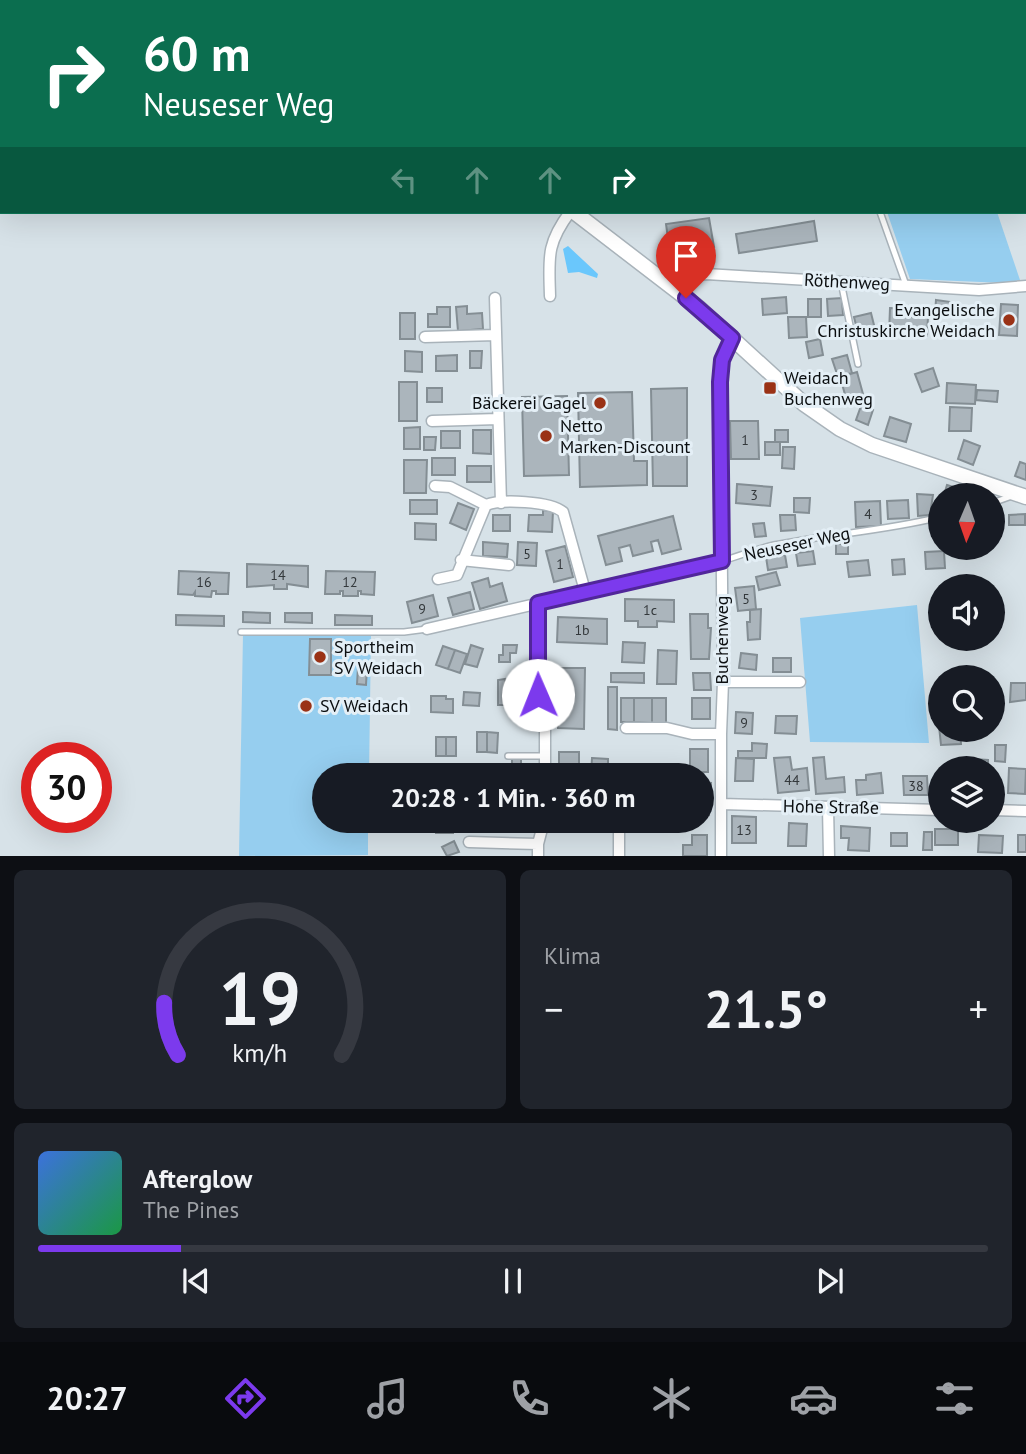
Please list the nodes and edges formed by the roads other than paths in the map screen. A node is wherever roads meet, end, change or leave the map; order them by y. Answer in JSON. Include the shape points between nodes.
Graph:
{"nodes":[{"id":1,"x":570,"y":214,"type":"edge"},
{"id":2,"x":574,"y":214,"type":"edge"},
{"id":3,"x":881,"y":214,"type":"edge"},
{"id":4,"x":842,"y":282,"type":"junction"},
{"id":5,"x":906,"y":285,"type":"junction"},
{"id":6,"x":1026,"y":286,"type":"edge"},
{"id":7,"x":673,"y":288,"type":"junction"},
{"id":8,"x":550,"y":296,"type":"dead end"},
{"id":9,"x":495,"y":298,"type":"dead end"},
{"id":10,"x":496,"y":335,"type":"junction"},
{"id":11,"x":425,"y":337,"type":"dead end"},
{"id":12,"x":732,"y":338,"type":"junction"},
{"id":13,"x":858,"y":364,"type":"dead end"},
{"id":14,"x":498,"y":419,"type":"junction"},
{"id":15,"x":432,"y":421,"type":"dead end"},
{"id":16,"x":435,"y":486,"type":"dead end"},
{"id":17,"x":1021,"y":495,"type":"edge"},
{"id":18,"x":501,"y":503,"type":"junction"},
{"id":19,"x":486,"y":505,"type":"junction"},
{"id":20,"x":928,"y":520,"type":"edge"},
{"id":21,"x":461,"y":560,"type":"junction"},
{"id":22,"x":722,"y":561,"type":"junction"},
{"id":23,"x":509,"y":565,"type":"dead end"},
{"id":24,"x":438,"y":579,"type":"dead end"},
{"id":25,"x":585,"y":591,"type":"junction"},
{"id":26,"x":538,"y":603,"type":"junction"},
{"id":27,"x":427,"y":629,"type":"joint"},
{"id":28,"x":240,"y":632,"type":"dead end"},
{"id":29,"x":723,"y":682,"type":"junction"},
{"id":30,"x":800,"y":682,"type":"dead end"},
{"id":31,"x":626,"y":729,"type":"dead end"},
{"id":32,"x":720,"y":734,"type":"junction"},
{"id":33,"x":508,"y":756,"type":"dead end"},
{"id":34,"x":545,"y":756,"type":"junction"},
{"id":35,"x":545,"y":763,"type":"edge"},
{"id":36,"x":722,"y":804,"type":"junction"},
{"id":37,"x":828,"y":807,"type":"junction"},
{"id":38,"x":928,"y":810,"type":"edge"},
{"id":39,"x":1005,"y":810,"type":"edge"},
{"id":40,"x":1026,"y":811,"type":"edge"},
{"id":41,"x":619,"y":833,"type":"edge"},
{"id":42,"x":468,"y":842,"type":"dead end"},
{"id":43,"x":538,"y":850,"type":"edge"},
{"id":44,"x":619,"y":856,"type":"edge"},
{"id":45,"x":722,"y":856,"type":"edge"},
{"id":46,"x":829,"y":856,"type":"edge"}],
"edges":[{"from":1,"to":8,"type":"street","via":[[553,237]]},
{"from":2,"to":7,"type":"main road"},
{"from":3,"to":5,"type":"lane"},
{"from":4,"to":5,"type":"street","name":"Röthenweg"},
{"from":4,"to":7,"type":"street","name":"Röthenweg","via":[[706,274],[689,276]]},
{"from":4,"to":13,"type":"lane"},
{"from":5,"to":6,"type":"street","name":"Röthenweg","via":[[979,290]]},
{"from":7,"to":12,"type":"main road"},
{"from":9,"to":10,"type":"street"},
{"from":10,"to":11,"type":"street"},
{"from":10,"to":14,"type":"street"},
{"from":12,"to":17,"type":"main road","via":[[804,404],[849,435]]},
{"from":12,"to":22,"type":"street","name":"Buchenweg","via":[[722,360],[720,382]]},
{"from":14,"to":15,"type":"street"},
{"from":14,"to":18,"type":"street"},
{"from":16,"to":19,"type":"street","via":[[450,486]]},
{"from":18,"to":19,"type":"street"},
{"from":18,"to":25,"type":"street","via":[[538,503],[563,512]]},
{"from":19,"to":21,"type":"street"},
{"from":20,"to":22,"type":"lane","name":"Neuseser Weg","via":[[770,546]]},
{"from":21,"to":23,"type":"street"},
{"from":21,"to":24,"type":"street","via":[[457,575]]},
{"from":22,"to":25,"type":"street","name":"Neuseser Weg"},
{"from":22,"to":29,"type":"street","name":"Buchenweg"},
{"from":25,"to":26,"type":"street","name":"Neuseser Weg"},
{"from":26,"to":27,"type":"street","name":"Neuseser Weg"},
{"from":26,"to":34,"type":"street","via":[[538,695]]},
{"from":27,"to":28,"type":"lane","name":"Neuseser Weg"},
{"from":29,"to":30,"type":"street"},
{"from":29,"to":32,"type":"street","name":"Buchenweg"},
{"from":31,"to":32,"type":"street"},
{"from":32,"to":36,"type":"street","name":"Buchenweg"},
{"from":33,"to":34,"type":"lane"},
{"from":34,"to":35,"type":"street"},
{"from":36,"to":37,"type":"street","name":"Hohe Straße"},
{"from":36,"to":45,"type":"street","name":"Buchenweg"},
{"from":37,"to":38,"type":"street","name":"Hohe Straße"},
{"from":37,"to":46,"type":"street"},
{"from":39,"to":40,"type":"street"},
{"from":41,"to":44,"type":"street"},
{"from":42,"to":43,"type":"street"}]}
